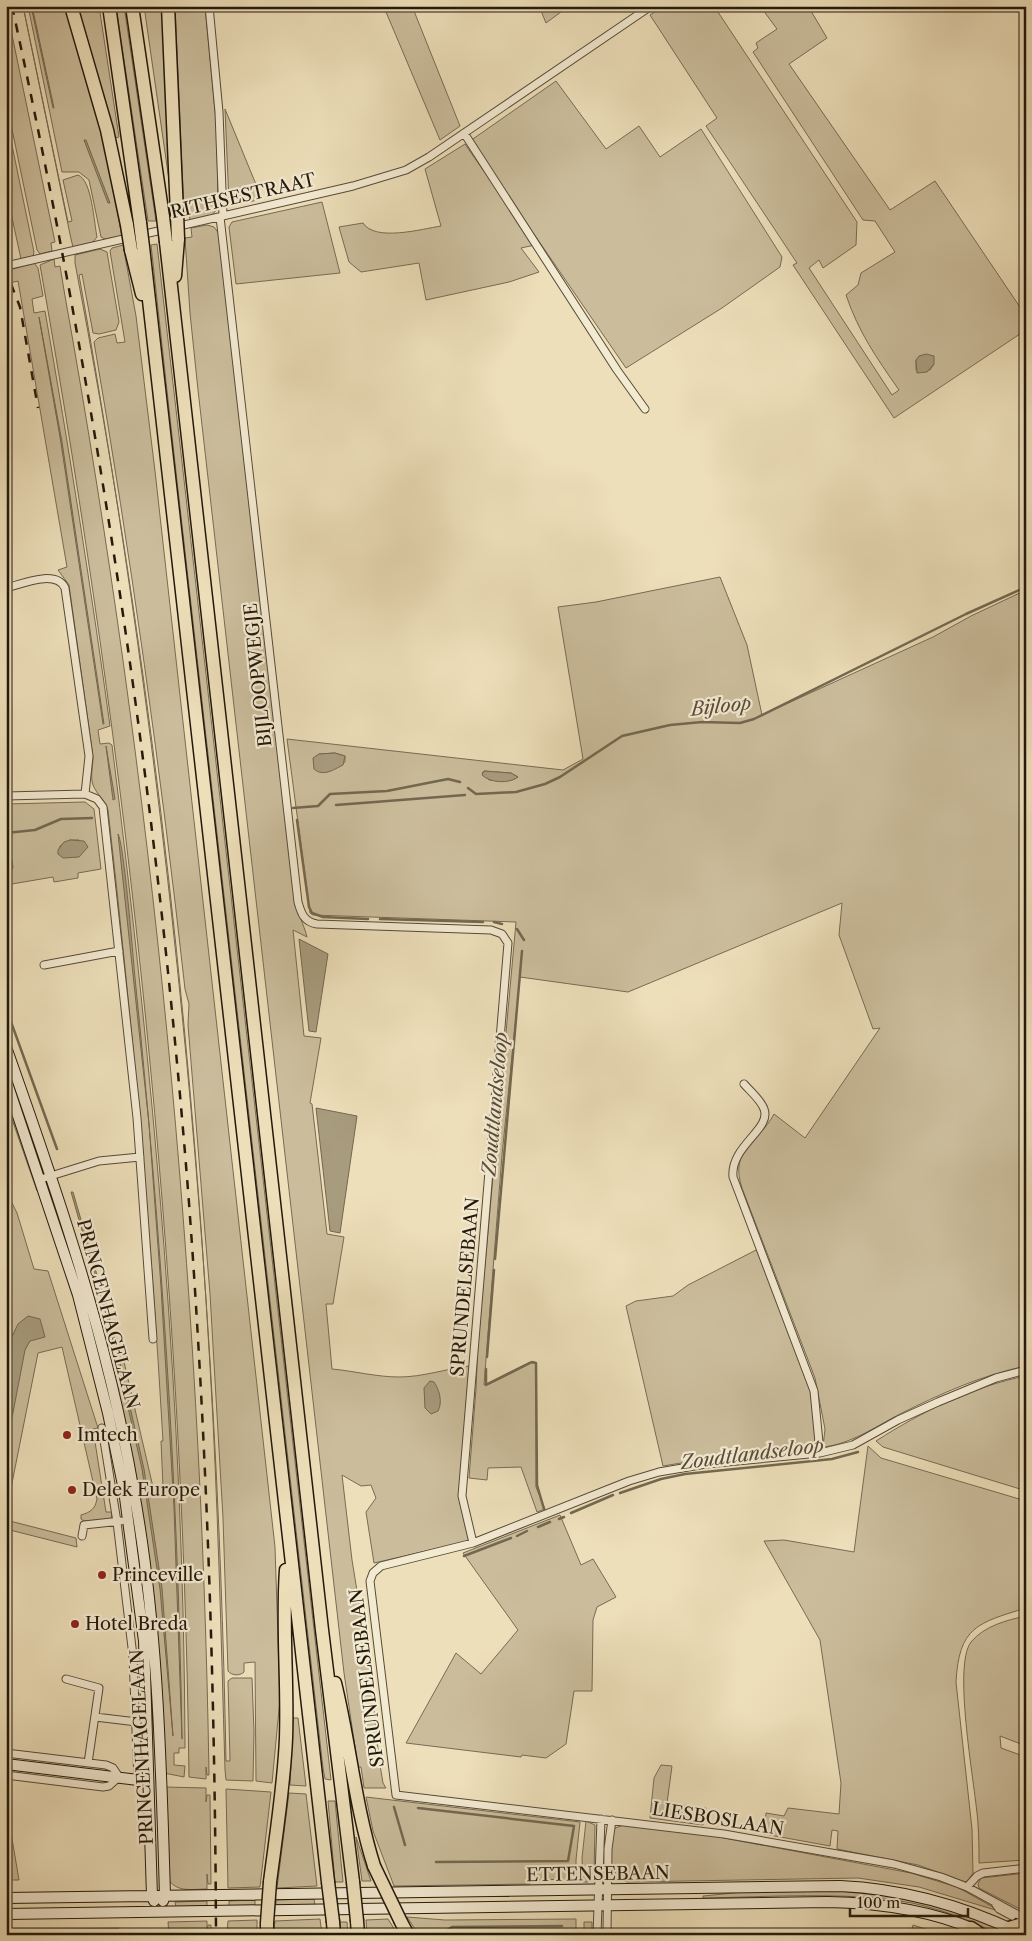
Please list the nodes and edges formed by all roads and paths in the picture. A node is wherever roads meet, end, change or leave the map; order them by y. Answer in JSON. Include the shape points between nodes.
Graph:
{"nodes":[{"id":1,"x":71,"y":6,"type":"edge"},
{"id":2,"x":108,"y":6,"type":"edge"},
{"id":3,"x":132,"y":6,"type":"edge"},
{"id":4,"x":168,"y":6,"type":"edge"},
{"id":5,"x":209,"y":6,"type":"edge"},
{"id":6,"x":651,"y":6,"type":"edge"},
{"id":7,"x":464,"y":133,"type":"junction"},
{"id":8,"x":222,"y":217,"type":"junction"},
{"id":9,"x":134,"y":224,"type":"junction"},
{"id":10,"x":172,"y":241,"type":"junction"},
{"id":11,"x":6,"y":265,"type":"edge"},
{"id":12,"x":645,"y":409,"type":"dead end"},
{"id":13,"x":6,"y":588,"type":"edge"},
{"id":14,"x":86,"y":794,"type":"junction"},
{"id":15,"x":6,"y":796,"type":"edge"},
{"id":16,"x":508,"y":943,"type":"joint"},
{"id":17,"x":120,"y":951,"type":"junction"},
{"id":18,"x":44,"y":965,"type":"dead end"},
{"id":19,"x":6,"y":1047,"type":"edge"},
{"id":20,"x":6,"y":1080,"type":"edge"},
{"id":21,"x":744,"y":1084,"type":"dead end"},
{"id":22,"x":140,"y":1157,"type":"junction"},
{"id":23,"x":52,"y":1176,"type":"junction"},
{"id":24,"x":41,"y":1179,"type":"junction"},
{"id":25,"x":153,"y":1339,"type":"dead end"},
{"id":26,"x":1026,"y":1370,"type":"edge"},
{"id":27,"x":102,"y":1428,"type":"dead end"},
{"id":28,"x":820,"y":1453,"type":"junction"},
{"id":29,"x":133,"y":1518,"type":"junction"},
{"id":30,"x":117,"y":1522,"type":"junction"},
{"id":31,"x":82,"y":1536,"type":"dead end"},
{"id":32,"x":289,"y":1540,"type":"junction"},
{"id":33,"x":473,"y":1544,"type":"junction"},
{"id":34,"x":66,"y":1679,"type":"dead end"},
{"id":35,"x":95,"y":1717,"type":"junction"},
{"id":36,"x":137,"y":1722,"type":"junction"},
{"id":37,"x":6,"y":1753,"type":"edge"},
{"id":38,"x":88,"y":1763,"type":"junction"},
{"id":39,"x":6,"y":1764,"type":"edge"},
{"id":40,"x":345,"y":1768,"type":"junction"},
{"id":41,"x":6,"y":1775,"type":"edge"},
{"id":42,"x":119,"y":1777,"type":"junction"},
{"id":43,"x":138,"y":1780,"type":"joint"},
{"id":44,"x":396,"y":1795,"type":"joint"},
{"id":45,"x":602,"y":1819,"type":"junction"},
{"id":46,"x":612,"y":1820,"type":"junction"},
{"id":47,"x":1026,"y":1868,"type":"edge"},
{"id":48,"x":967,"y":1888,"type":"junction"},
{"id":49,"x":603,"y":1890,"type":"junction"},
{"id":50,"x":152,"y":1896,"type":"junction"},
{"id":51,"x":165,"y":1896,"type":"junction"},
{"id":52,"x":6,"y":1898,"type":"edge"},
{"id":53,"x":602,"y":1904,"type":"junction"},
{"id":54,"x":159,"y":1911,"type":"junction"},
{"id":55,"x":6,"y":1914,"type":"edge"},
{"id":56,"x":1025,"y":1925,"type":"edge"},
{"id":57,"x":334,"y":1928,"type":"edge"},
{"id":58,"x":1009,"y":1928,"type":"joint"},
{"id":59,"x":267,"y":1929,"type":"edge"},
{"id":60,"x":976,"y":1932,"type":"edge"},
{"id":61,"x":358,"y":1935,"type":"edge"},
{"id":62,"x":408,"y":1935,"type":"edge"},
{"id":63,"x":597,"y":1935,"type":"edge"},
{"id":64,"x":606,"y":1935,"type":"edge"},
{"id":65,"x":986,"y":1935,"type":"edge"}],
"edges":[{"from":1,"to":9,"type":"highway"},
{"from":2,"to":9,"type":"highway"},
{"from":3,"to":10,"type":"highway","bridge":true,"via":[[162,217]]},
{"from":4,"to":10,"type":"highway","bridge":true,"via":[[177,214]]},
{"from":5,"to":8,"type":"street","via":[[219,112]]},
{"from":6,"to":7,"type":"street","name":"RITHSESTRAAT"},
{"from":7,"to":8,"type":"street","name":"RITHSESTRAAT","via":[[406,170]]},
{"from":7,"to":12,"type":"street"},
{"from":8,"to":11,"type":"street","name":"RITHSESTRAAT"},
{"from":8,"to":16,"type":"street","name":"BIJLOOPWEGJE","via":[[301,914],[308,922],[317,924],[491,930],[502,934]]},
{"from":9,"to":32,"type":"highway","bridge":true,"via":[[155,352]]},
{"from":10,"to":40,"type":"highway","via":[[172,301],[322,1630]]},
{"from":13,"to":14,"type":"street","via":[[53,578],[62,582],[65,588],[89,756]]},
{"from":14,"to":15,"type":"street"},
{"from":14,"to":17,"type":"street","via":[[97,799],[104,810]]},
{"from":16,"to":33,"type":"street","name":"SPRUNDELSEBAAN","via":[[462,1496]]},
{"from":17,"to":18,"type":"street"},
{"from":17,"to":22,"type":"street"},
{"from":19,"to":23,"type":"main road","name":"PRINCENHAGELAAN"},
{"from":20,"to":24,"type":"main road","name":"PRINCENHAGELAAN"},
{"from":21,"to":28,"type":"street","via":[[762,1105],[765,1114],[760,1128],[735,1158],[733,1177],[814,1391]]},
{"from":22,"to":23,"type":"street","via":[[99,1161]]},
{"from":22,"to":25,"type":"street"},
{"from":23,"to":24,"type":"street"},
{"from":23,"to":29,"type":"main road","name":"PRINCENHAGELAAN","via":[[102,1345],[120,1420]]},
{"from":24,"to":29,"type":"main road","name":"PRINCENHAGELAAN","via":[[91,1339]]},
{"from":26,"to":28,"type":"street","name":"SPRUNDELSEBAAN","via":[[996,1378],[938,1402],[852,1446]]},
{"from":27,"to":30,"type":"street","name":"PRINCENHAGELAAN"},
{"from":28,"to":33,"type":"street","name":"SPRUNDELSEBAAN","via":[[659,1472]]},
{"from":29,"to":30,"type":"street"},
{"from":29,"to":50,"type":"main road","name":"PRINCENHAGELAAN","via":[[144,1642]]},
{"from":29,"to":51,"type":"main road","name":"PRINCENHAGELAAN","via":[[153,1626]]},
{"from":30,"to":31,"type":"street","via":[[84,1525]]},
{"from":30,"to":36,"type":"street","name":"PRINCENHAGELAAN","via":[[133,1656]]},
{"from":32,"to":57,"type":"highway","bridge":true},
{"from":32,"to":59,"type":"highway","bridge":true,"via":[[283,1612],[287,1682],[283,1771]]},
{"from":33,"to":44,"type":"street","name":"SPRUNDELSEBAAN","via":[[381,1566],[370,1581]]},
{"from":34,"to":35,"type":"street","via":[[99,1688]]},
{"from":35,"to":36,"type":"street"},
{"from":35,"to":38,"type":"street"},
{"from":36,"to":43,"type":"street","name":"PRINCENHAGELAAN"},
{"from":37,"to":38,"type":"street"},
{"from":38,"to":42,"type":"street","via":[[109,1766]]},
{"from":39,"to":42,"type":"main road"},
{"from":40,"to":61,"type":"highway","bridge":true,"via":[[343,1806]]},
{"from":40,"to":62,"type":"highway","bridge":true,"via":[[374,1866]]},
{"from":41,"to":42,"type":"street","via":[[103,1787]]},
{"from":42,"to":43,"type":"main road"},
{"from":44,"to":45,"type":"street","name":"LIESBOSLAAN"},
{"from":45,"to":46,"type":"street","name":"LIESBOSLAAN"},
{"from":45,"to":49,"type":"street"},
{"from":46,"to":48,"type":"street","name":"LIESBOSLAAN","via":[[724,1834],[894,1864],[942,1877]]},
{"from":46,"to":49,"type":"street"},
{"from":47,"to":48,"type":"street","via":[[983,1873]]},
{"from":48,"to":56,"type":"street","name":"LIESBOSLAAN"},
{"from":49,"to":51,"type":"main road","name":"ETTENSEBAAN"},
{"from":49,"to":53,"type":"street"},
{"from":49,"to":58,"type":"main road","name":"ETTENSEBAAN","via":[[817,1886],[886,1890],[944,1902]]},
{"from":50,"to":51,"type":"main road","name":"ETTENSEBAAN"},
{"from":50,"to":52,"type":"main road","name":"ETTENSEBAAN"},
{"from":50,"to":54,"type":"main road"},
{"from":51,"to":54,"type":"main road"},
{"from":53,"to":54,"type":"main road","name":"ETTENSEBAAN"},
{"from":53,"to":60,"type":"main road","name":"ETTENSEBAAN","via":[[857,1903],[919,1912]]},
{"from":53,"to":63,"type":"street"},
{"from":53,"to":64,"type":"street"},
{"from":54,"to":55,"type":"main road","name":"ETTENSEBAAN"},
{"from":56,"to":58,"type":"highway"},
{"from":60,"to":65,"type":"main road","name":"ETTENSEBAAN"}]}
